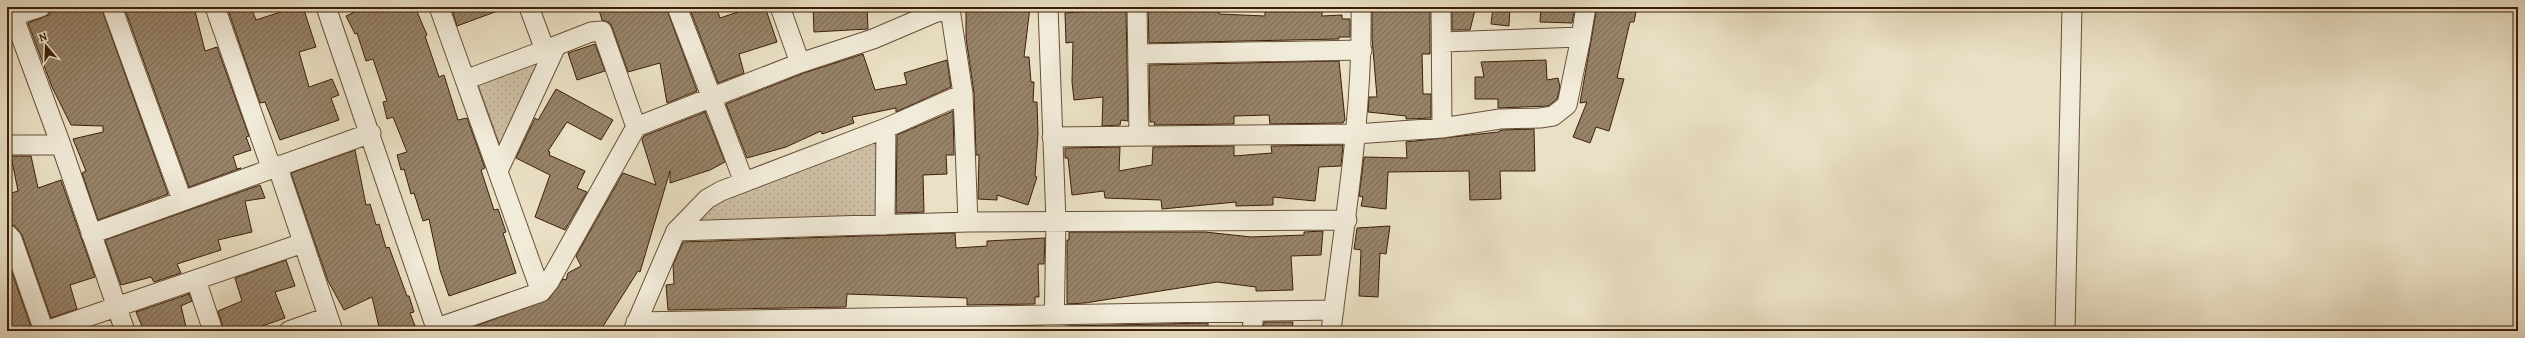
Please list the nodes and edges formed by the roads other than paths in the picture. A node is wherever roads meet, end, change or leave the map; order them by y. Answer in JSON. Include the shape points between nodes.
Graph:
{"nodes":[{"id":1,"x":41,"y":7,"type":"edge"},
{"id":2,"x":112,"y":7,"type":"edge"},
{"id":3,"x":215,"y":7,"type":"edge"},
{"id":4,"x":326,"y":7,"type":"edge"},
{"id":5,"x":439,"y":7,"type":"edge"},
{"id":6,"x":528,"y":7,"type":"edge"},
{"id":7,"x":677,"y":7,"type":"edge"},
{"id":8,"x":780,"y":7,"type":"edge"},
{"id":9,"x":1048,"y":7,"type":"edge"},
{"id":10,"x":1137,"y":7,"type":"edge"},
{"id":11,"x":1361,"y":7,"type":"edge"},
{"id":12,"x":1441,"y":7,"type":"edge"},
{"id":13,"x":1586,"y":7,"type":"edge"},
{"id":14,"x":2072,"y":7,"type":"edge"},
{"id":15,"x":950,"y":8,"type":"edge"},
{"id":16,"x":12,"y":11,"type":"edge"},
{"id":17,"x":919,"y":13,"type":"edge"},
{"id":18,"x":1581,"y":37,"type":"junction"},
{"id":19,"x":1443,"y":42,"type":"junction"},
{"id":20,"x":15,"y":48,"type":"edge"},
{"id":21,"x":550,"y":48,"type":"junction"},
{"id":22,"x":1362,"y":50,"type":"junction"},
{"id":23,"x":1139,"y":54,"type":"junction"},
{"id":24,"x":800,"y":63,"type":"junction"},
{"id":25,"x":465,"y":80,"type":"junction"},
{"id":26,"x":963,"y":94,"type":"junction"},
{"id":27,"x":712,"y":98,"type":"junction"},
{"id":28,"x":636,"y":127,"type":"junction"},
{"id":29,"x":886,"y":128,"type":"junction"},
{"id":30,"x":1442,"y":128,"type":"junction"},
{"id":31,"x":371,"y":133,"type":"junction"},
{"id":32,"x":1355,"y":134,"type":"junction"},
{"id":33,"x":1139,"y":135,"type":"junction"},
{"id":34,"x":1052,"y":137,"type":"junction"},
{"id":35,"x":7,"y":145,"type":"edge"},
{"id":36,"x":61,"y":145,"type":"junction"},
{"id":37,"x":274,"y":166,"type":"junction"},
{"id":38,"x":498,"y":171,"type":"junction"},
{"id":39,"x":744,"y":182,"type":"junction"},
{"id":40,"x":182,"y":200,"type":"junction"},
{"id":41,"x":1347,"y":220,"type":"junction"},
{"id":42,"x":968,"y":222,"type":"junction"},
{"id":43,"x":1056,"y":222,"type":"junction"},
{"id":44,"x":885,"y":225,"type":"junction"},
{"id":45,"x":676,"y":231,"type":"junction"},
{"id":46,"x":7,"y":234,"type":"edge"},
{"id":47,"x":91,"y":234,"type":"junction"},
{"id":48,"x":303,"y":243,"type":"junction"},
{"id":49,"x":196,"y":280,"type":"junction"},
{"id":50,"x":541,"y":292,"type":"junction"},
{"id":51,"x":116,"y":308,"type":"junction"},
{"id":52,"x":1334,"y":310,"type":"junction"},
{"id":53,"x":1253,"y":322,"type":"edge"},
{"id":54,"x":973,"y":323,"type":"edge"},
{"id":55,"x":1054,"y":323,"type":"edge"},
{"id":56,"x":331,"y":324,"type":"edge"},
{"id":57,"x":893,"y":325,"type":"edge"},
{"id":58,"x":634,"y":326,"type":"edge"},
{"id":59,"x":437,"y":329,"type":"edge"},
{"id":60,"x":45,"y":331,"type":"edge"},
{"id":61,"x":125,"y":331,"type":"edge"},
{"id":62,"x":213,"y":331,"type":"edge"},
{"id":63,"x":289,"y":331,"type":"edge"},
{"id":64,"x":1331,"y":331,"type":"edge"},
{"id":65,"x":2065,"y":331,"type":"edge"}],
"edges":[{"from":1,"to":16,"type":"street"},
{"from":2,"to":40,"type":"street"},
{"from":3,"to":37,"type":"street"},
{"from":4,"to":31,"type":"street"},
{"from":5,"to":25,"type":"street"},
{"from":6,"to":21,"type":"street"},
{"from":7,"to":27,"type":"street"},
{"from":8,"to":24,"type":"street"},
{"from":9,"to":34,"type":"street"},
{"from":10,"to":23,"type":"street"},
{"from":11,"to":22,"type":"street"},
{"from":12,"to":19,"type":"street"},
{"from":13,"to":18,"type":"street"},
{"from":14,"to":65,"type":"street"},
{"from":15,"to":17,"type":"street"},
{"from":15,"to":26,"type":"street"},
{"from":16,"to":20,"type":"street"},
{"from":17,"to":24,"type":"street","via":[[873,39]]},
{"from":18,"to":19,"type":"street"},
{"from":18,"to":30,"type":"street","via":[[1570,96],[1562,112],[1540,118],[1500,119]]},
{"from":19,"to":30,"type":"street"},
{"from":20,"to":36,"type":"street"},
{"from":21,"to":25,"type":"street"},
{"from":21,"to":28,"type":"street","via":[[591,32],[602,32]]},
{"from":21,"to":38,"type":"street"},
{"from":22,"to":23,"type":"street"},
{"from":22,"to":32,"type":"street"},
{"from":23,"to":33,"type":"street"},
{"from":24,"to":27,"type":"street"},
{"from":25,"to":38,"type":"street"},
{"from":26,"to":29,"type":"street"},
{"from":26,"to":42,"type":"street"},
{"from":27,"to":28,"type":"street"},
{"from":27,"to":39,"type":"street"},
{"from":28,"to":50,"type":"street"},
{"from":29,"to":39,"type":"street"},
{"from":29,"to":44,"type":"street"},
{"from":30,"to":32,"type":"street"},
{"from":31,"to":37,"type":"street"},
{"from":31,"to":59,"type":"street"},
{"from":32,"to":33,"type":"street"},
{"from":32,"to":41,"type":"street"},
{"from":33,"to":34,"type":"street"},
{"from":34,"to":43,"type":"street"},
{"from":35,"to":36,"type":"street"},
{"from":36,"to":47,"type":"street"},
{"from":37,"to":40,"type":"street"},
{"from":37,"to":48,"type":"street"},
{"from":38,"to":50,"type":"street"},
{"from":39,"to":45,"type":"street","via":[[707,199]]},
{"from":40,"to":47,"type":"street"},
{"from":41,"to":43,"type":"street"},
{"from":41,"to":52,"type":"street"},
{"from":42,"to":43,"type":"street"},
{"from":42,"to":44,"type":"street"},
{"from":43,"to":55,"type":"street"},
{"from":44,"to":45,"type":"street"},
{"from":45,"to":58,"type":"street"},
{"from":46,"to":60,"type":"street","via":[[12,239]]},
{"from":47,"to":51,"type":"street"},
{"from":48,"to":49,"type":"street"},
{"from":48,"to":56,"type":"street"},
{"from":49,"to":51,"type":"street"},
{"from":49,"to":62,"type":"street"},
{"from":50,"to":59,"type":"street"},
{"from":51,"to":60,"type":"street"},
{"from":51,"to":61,"type":"street"},
{"from":52,"to":53,"type":"street"},
{"from":52,"to":64,"type":"street"},
{"from":53,"to":55,"type":"street"},
{"from":54,"to":55,"type":"street"},
{"from":54,"to":57,"type":"street"},
{"from":56,"to":63,"type":"street"},
{"from":57,"to":58,"type":"street"}]}
